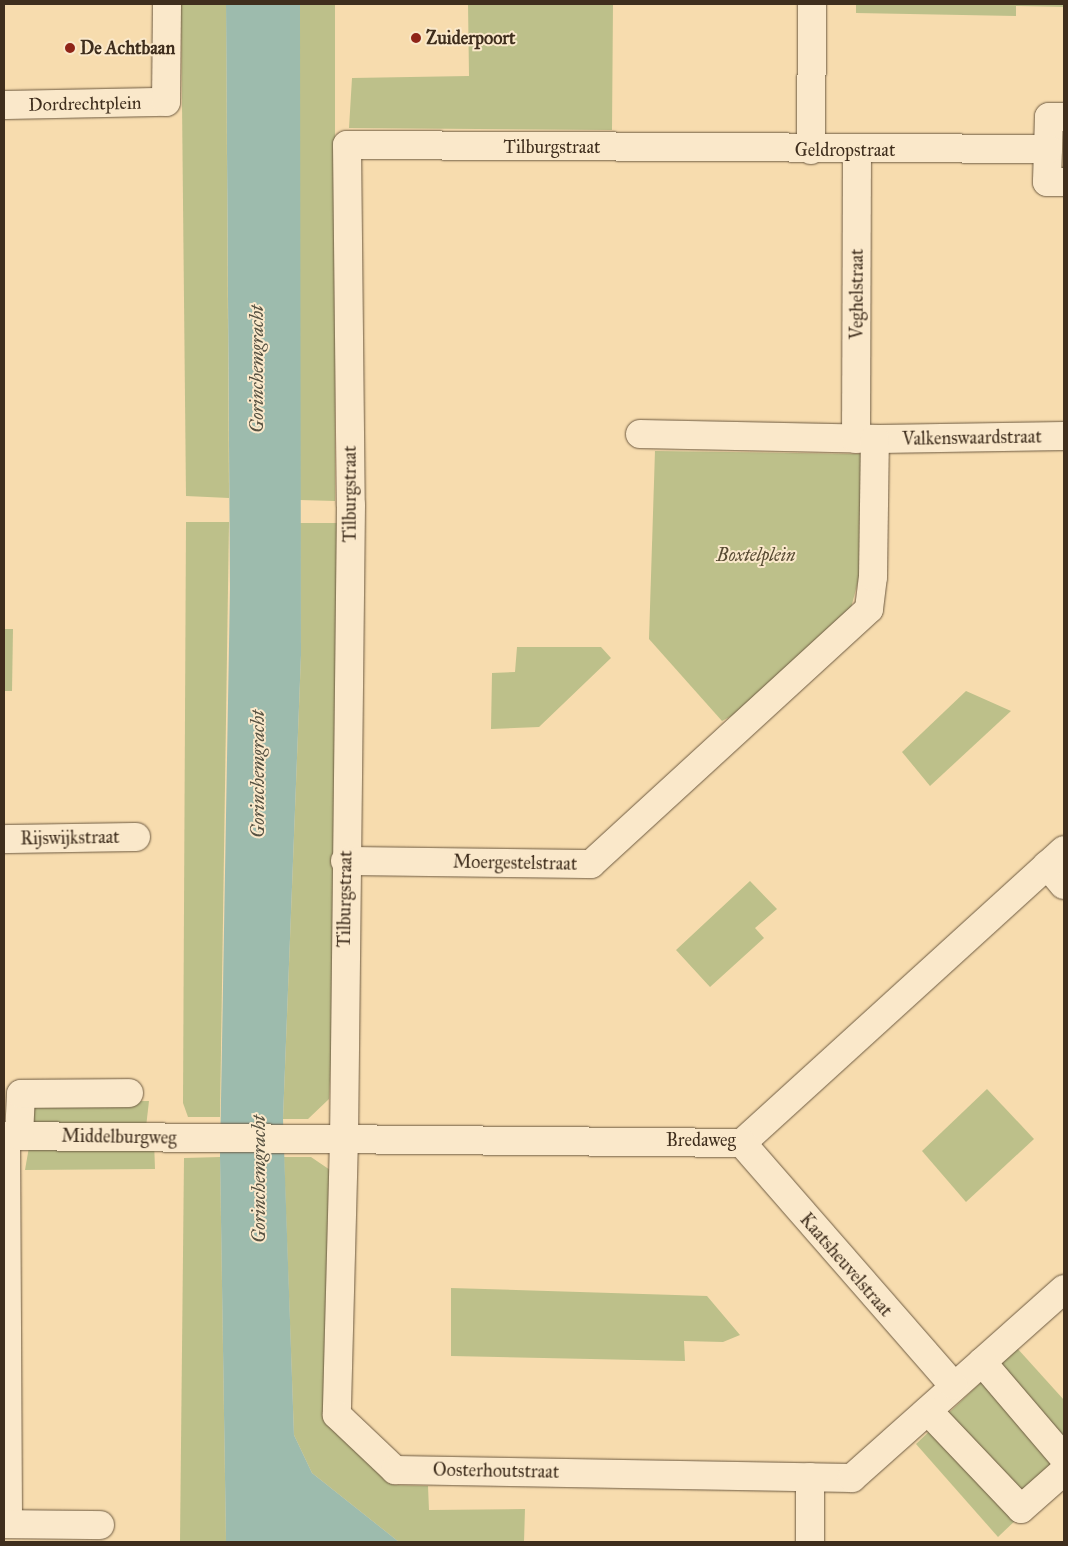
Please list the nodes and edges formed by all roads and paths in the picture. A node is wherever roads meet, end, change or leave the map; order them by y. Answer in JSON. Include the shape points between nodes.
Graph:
{"nodes":[{"id":1,"x":167,"y":4,"type":"edge"},
{"id":2,"x":812,"y":4,"type":"edge"},
{"id":3,"x":4,"y":105,"type":"edge"},
{"id":4,"x":1064,"y":117,"type":"edge"},
{"id":5,"x":642,"y":148,"type":"joint"},
{"id":6,"x":1048,"y":148,"type":"junction"},
{"id":7,"x":810,"y":150,"type":"junction"},
{"id":8,"x":858,"y":150,"type":"junction"},
{"id":9,"x":1064,"y":182,"type":"edge"},
{"id":10,"x":640,"y":434,"type":"dead end"},
{"id":11,"x":1064,"y":436,"type":"edge"},
{"id":12,"x":870,"y":439,"type":"junction"},
{"id":13,"x":136,"y":837,"type":"dead end"},
{"id":14,"x":4,"y":839,"type":"edge"},
{"id":15,"x":345,"y":861,"type":"junction"},
{"id":16,"x":1058,"y":866,"type":"edge"},
{"id":17,"x":129,"y":1093,"type":"dead end"},
{"id":18,"x":10,"y":1136,"type":"edge"},
{"id":19,"x":285,"y":1138,"type":"joint"},
{"id":20,"x":344,"y":1139,"type":"junction"},
{"id":21,"x":742,"y":1143,"type":"junction"},
{"id":22,"x":5,"y":1180,"type":"edge"},
{"id":23,"x":1064,"y":1288,"type":"edge"},
{"id":24,"x":982,"y":1362,"type":"junction"},
{"id":25,"x":953,"y":1385,"type":"junction"},
{"id":26,"x":928,"y":1411,"type":"junction"},
{"id":27,"x":1064,"y":1458,"type":"edge"},
{"id":28,"x":1064,"y":1471,"type":"edge"},
{"id":29,"x":810,"y":1477,"type":"junction"},
{"id":30,"x":6,"y":1524,"type":"edge"},
{"id":31,"x":100,"y":1525,"type":"dead end"},
{"id":32,"x":810,"y":1542,"type":"edge"}],
"edges":[{"from":1,"to":3,"type":"street","name":"Dordrechtplein","via":[[166,102]]},
{"from":2,"to":7,"type":"street"},
{"from":4,"to":6,"type":"street","via":[[1049,117]]},
{"from":5,"to":7,"type":"street","name":"Geldropstraat"},
{"from":5,"to":15,"type":"street","name":"Tilburgstraat","via":[[347,145],[351,505]]},
{"from":6,"to":8,"type":"street","name":"Geldropstraat"},
{"from":6,"to":9,"type":"street","via":[[1047,182]]},
{"from":7,"to":8,"type":"street","name":"Geldropstraat"},
{"from":8,"to":12,"type":"street","name":"Veghelstraat"},
{"from":10,"to":12,"type":"street"},
{"from":11,"to":12,"type":"street","name":"Valkenswaardstraat"},
{"from":12,"to":15,"type":"street","name":"Moergestelstraat","via":[[873,585],[869,609],[591,864]]},
{"from":13,"to":14,"type":"street","name":"Rijswijkstraat"},
{"from":15,"to":20,"type":"street","name":"Tilburgstraat"},
{"from":16,"to":21,"type":"street","name":"Bredaweg"},
{"from":17,"to":18,"type":"street","via":[[21,1094]]},
{"from":18,"to":19,"type":"street","name":"Middelburgweg"},
{"from":18,"to":22,"type":"street"},
{"from":19,"to":20,"type":"street","name":"Bredaweg"},
{"from":20,"to":21,"type":"street","name":"Bredaweg"},
{"from":20,"to":29,"type":"street","name":"Oosterhoutstraat","via":[[336,1415],[395,1470]]},
{"from":21,"to":25,"type":"street","name":"Kaatsheuvelstraat"},
{"from":22,"to":30,"type":"street"},
{"from":23,"to":24,"type":"street","name":"Oosterhoutstraat"},
{"from":24,"to":25,"type":"street","name":"Oosterhoutstraat"},
{"from":24,"to":27,"type":"street"},
{"from":25,"to":26,"type":"street","name":"Oosterhoutstraat"},
{"from":26,"to":28,"type":"street","via":[[1021,1509]]},
{"from":26,"to":29,"type":"street","name":"Oosterhoutstraat","via":[[852,1478]]},
{"from":29,"to":32,"type":"street"},
{"from":30,"to":31,"type":"street"}]}
